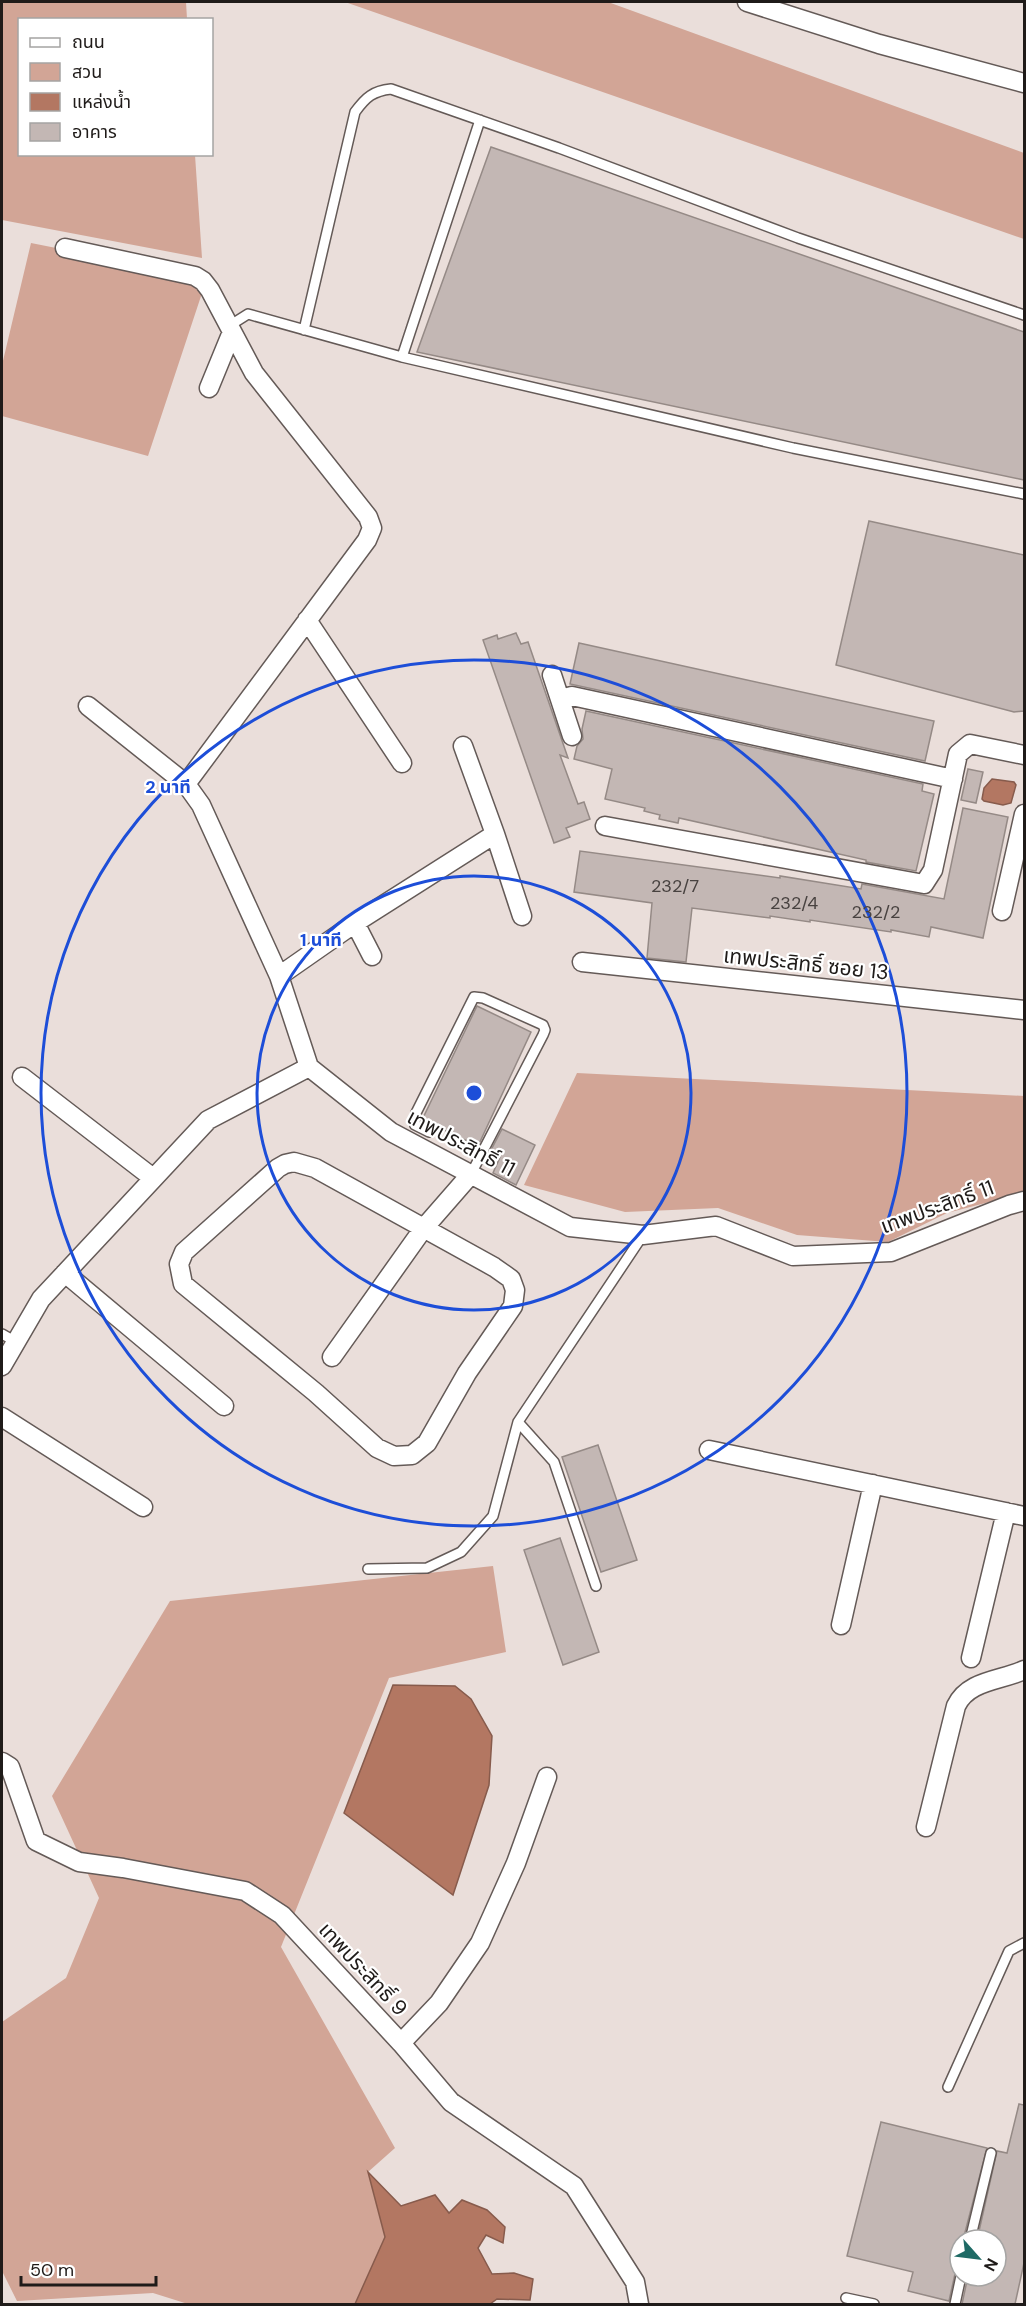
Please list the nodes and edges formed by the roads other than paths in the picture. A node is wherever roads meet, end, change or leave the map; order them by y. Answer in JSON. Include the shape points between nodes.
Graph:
{"nodes":[{"id":1,"x":747,"y":2,"type":"edge"},
{"id":2,"x":1024,"y":83,"type":"edge"},
{"id":3,"x":480,"y":120,"type":"junction"},
{"id":4,"x":65,"y":248,"type":"dead end"},
{"id":5,"x":1024,"y":315,"type":"edge"},
{"id":6,"x":231,"y":329,"type":"junction"},
{"id":7,"x":304,"y":330,"type":"junction"},
{"id":8,"x":402,"y":357,"type":"junction"},
{"id":9,"x":209,"y":388,"type":"dead end"},
{"id":10,"x":1024,"y":494,"type":"edge"},
{"id":11,"x":307,"y":620,"type":"junction"},
{"id":12,"x":552,"y":675,"type":"dead end"},
{"id":13,"x":560,"y":699,"type":"junction"},
{"id":14,"x":88,"y":706,"type":"dead end"},
{"id":15,"x":572,"y":736,"type":"dead end"},
{"id":16,"x":463,"y":746,"type":"dead end"},
{"id":17,"x":1024,"y":755,"type":"edge"},
{"id":18,"x":402,"y":763,"type":"dead end"},
{"id":19,"x":953,"y":779,"type":"junction"},
{"id":20,"x":186,"y":784,"type":"junction"},
{"id":21,"x":1024,"y":814,"type":"edge"},
{"id":22,"x":605,"y":826,"type":"dead end"},
{"id":23,"x":495,"y":834,"type":"junction"},
{"id":24,"x":1002,"y":911,"type":"dead end"},
{"id":25,"x":522,"y":916,"type":"dead end"},
{"id":26,"x":355,"y":923,"type":"junction"},
{"id":27,"x":372,"y":956,"type":"dead end"},
{"id":28,"x":582,"y":962,"type":"dead end"},
{"id":29,"x":279,"y":976,"type":"junction"},
{"id":30,"x":1024,"y":1010,"type":"edge"},
{"id":31,"x":309,"y":1067,"type":"junction"},
{"id":32,"x":22,"y":1077,"type":"dead end"},
{"id":33,"x":429,"y":1132,"type":"dead end"},
{"id":34,"x":471,"y":1174,"type":"junction"},
{"id":35,"x":153,"y":1178,"type":"junction"},
{"id":36,"x":1024,"y":1201,"type":"edge"},
{"id":37,"x":423,"y":1229,"type":"junction"},
{"id":38,"x":643,"y":1235,"type":"junction"},
{"id":39,"x":65,"y":1273,"type":"junction"},
{"id":40,"x":9,"y":1338,"type":"edge"},
{"id":41,"x":332,"y":1357,"type":"dead end"},
{"id":42,"x":2,"y":1366,"type":"edge"},
{"id":43,"x":224,"y":1406,"type":"dead end"},
{"id":44,"x":2,"y":1417,"type":"edge"},
{"id":45,"x":518,"y":1422,"type":"junction"},
{"id":46,"x":709,"y":1450,"type":"dead end"},
{"id":47,"x":873,"y":1484,"type":"junction"},
{"id":48,"x":143,"y":1507,"type":"dead end"},
{"id":49,"x":1006,"y":1512,"type":"junction"},
{"id":50,"x":1024,"y":1516,"type":"edge"},
{"id":51,"x":369,"y":1569,"type":"dead end"},
{"id":52,"x":596,"y":1586,"type":"dead end"},
{"id":53,"x":841,"y":1625,"type":"dead end"},
{"id":54,"x":971,"y":1658,"type":"dead end"},
{"id":55,"x":1024,"y":1670,"type":"edge"},
{"id":56,"x":2,"y":1762,"type":"edge"},
{"id":57,"x":547,"y":1777,"type":"dead end"},
{"id":58,"x":927,"y":1827,"type":"dead end"},
{"id":59,"x":1024,"y":1943,"type":"edge"},
{"id":60,"x":401,"y":2043,"type":"junction"},
{"id":61,"x":948,"y":2087,"type":"dead end"},
{"id":62,"x":991,"y":2153,"type":"dead end"},
{"id":63,"x":973,"y":2228,"type":"edge"},
{"id":64,"x":958,"y":2288,"type":"edge"},
{"id":65,"x":846,"y":2298,"type":"dead end"},
{"id":66,"x":639,"y":2304,"type":"edge"},
{"id":67,"x":874,"y":2304,"type":"edge"},
{"id":68,"x":955,"y":2304,"type":"edge"}],
"edges":[{"from":1,"to":2,"type":"street","via":[[879,44]]},
{"from":3,"to":5,"type":"lane","via":[[798,238]]},
{"from":3,"to":7,"type":"lane","via":[[391,89],[377,90],[365,98],[355,112]]},
{"from":3,"to":8,"type":"lane"},
{"from":4,"to":6,"type":"street","via":[[195,276],[210,290]]},
{"from":6,"to":7,"type":"lane","via":[[248,314]]},
{"from":6,"to":9,"type":"street"},
{"from":6,"to":11,"type":"street","via":[[254,373],[368,517],[372,528]]},
{"from":7,"to":8,"type":"lane"},
{"from":8,"to":10,"type":"lane","via":[[793,448]]},
{"from":11,"to":18,"type":"street"},
{"from":11,"to":20,"type":"street"},
{"from":12,"to":13,"type":"street"},
{"from":13,"to":15,"type":"street"},
{"from":13,"to":19,"type":"street","via":[[572,696]]},
{"from":14,"to":20,"type":"street"},
{"from":16,"to":23,"type":"street"},
{"from":17,"to":19,"type":"street","via":[[970,744],[958,754]]},
{"from":19,"to":22,"type":"street","via":[[933,870],[924,884]]},
{"from":20,"to":29,"type":"street","via":[[201,805]]},
{"from":21,"to":24,"type":"street"},
{"from":23,"to":25,"type":"street"},
{"from":23,"to":26,"type":"street"},
{"from":26,"to":27,"type":"street"},
{"from":26,"to":29,"type":"street"},
{"from":28,"to":30,"type":"street","name":"เทพประสิทธิ์ ซอย 13"},
{"from":29,"to":31,"type":"street"},
{"from":31,"to":34,"type":"street","name":"เทพประสิทธิ์ 11","via":[[391,1132]]},
{"from":31,"to":35,"type":"street","via":[[208,1120]]},
{"from":32,"to":35,"type":"street"},
{"from":33,"to":34,"type":"lane","via":[[416,1125],[416,1113],[474,997],[543,1025],[543,1035]]},
{"from":34,"to":37,"type":"street"},
{"from":34,"to":38,"type":"street","name":"เทพประสิทธิ์ 11","via":[[570,1227]]},
{"from":35,"to":39,"type":"street"},
{"from":36,"to":38,"type":"street","name":"เทพประสิทธิ์ 11","via":[[891,1252],[793,1256],[716,1226]]},
{"from":37,"to":37,"type":"street","via":[[315,1168],[285,1164],[184,1252],[178,1264],[179,1273],[183,1284],[377,1448],[394,1456],[412,1455],[427,1443],[467,1373],[513,1306],[515,1290],[511,1279],[494,1267]]},
{"from":37,"to":41,"type":"street"},
{"from":38,"to":45,"type":"lane"},
{"from":39,"to":40,"type":"street"},
{"from":39,"to":43,"type":"street"},
{"from":40,"to":42,"type":"street"},
{"from":44,"to":48,"type":"street"},
{"from":45,"to":51,"type":"lane","via":[[493,1516],[461,1552],[427,1568]]},
{"from":45,"to":52,"type":"lane","via":[[554,1462]]},
{"from":46,"to":47,"type":"street"},
{"from":47,"to":49,"type":"street"},
{"from":47,"to":53,"type":"street"},
{"from":49,"to":50,"type":"street"},
{"from":49,"to":54,"type":"street"},
{"from":55,"to":58,"type":"street","via":[[968,1689],[960,1696]]},
{"from":56,"to":60,"type":"street","name":"เทพประสิทธิ์ 9","via":[[10,1767],[36,1841],[79,1862],[245,1891],[282,1914]]},
{"from":57,"to":60,"type":"street","via":[[516,1863],[480,1943],[439,2003]]},
{"from":59,"to":61,"type":"lane","via":[[1009,1951]]},
{"from":60,"to":66,"type":"street","name":"เทพประสิทธิ์ 9","via":[[451,2102],[574,2186],[635,2282]]},
{"from":62,"to":63,"type":"lane"},
{"from":64,"to":68,"type":"lane"},
{"from":65,"to":67,"type":"lane"}]}
